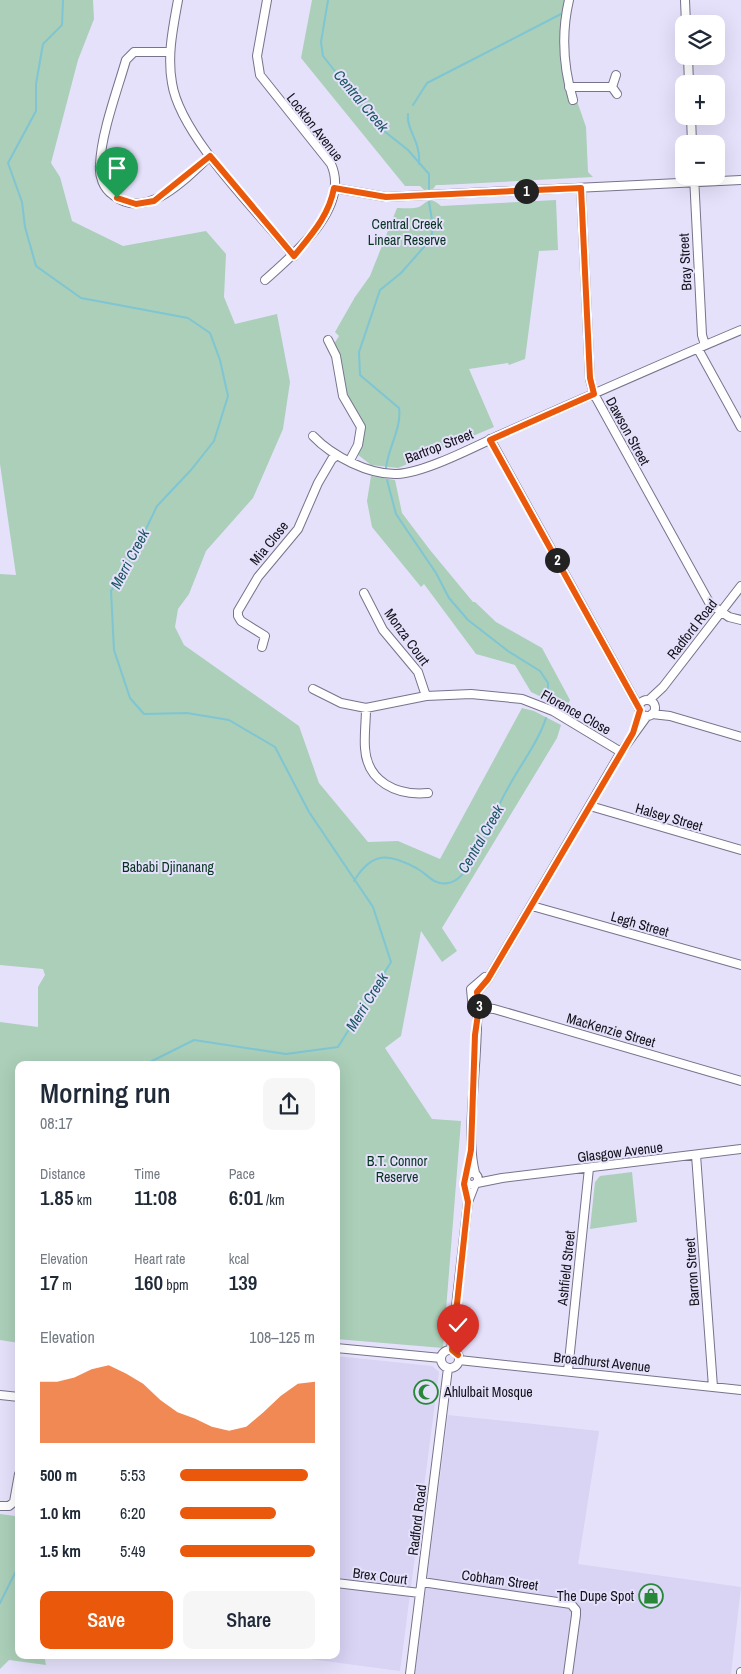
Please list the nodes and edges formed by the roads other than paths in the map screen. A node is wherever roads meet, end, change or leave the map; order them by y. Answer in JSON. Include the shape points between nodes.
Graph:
{"nodes":[{"id":1,"x":178,"y":0,"type":"edge"},
{"id":2,"x":267,"y":0,"type":"edge"},
{"id":3,"x":569,"y":0,"type":"edge"},
{"id":4,"x":685,"y":0,"type":"edge"},
{"id":5,"x":686,"y":15,"type":"edge"},
{"id":6,"x":169,"y":52,"type":"junction"},
{"id":7,"x":616,"y":75,"type":"dead end"},
{"id":8,"x":612,"y":86,"type":"junction"},
{"id":9,"x":569,"y":88,"type":"junction"},
{"id":10,"x":616,"y":94,"type":"dead end"},
{"id":11,"x":573,"y":100,"type":"dead end"},
{"id":12,"x":210,"y":156,"type":"junction"},
{"id":13,"x":725,"y":180,"type":"edge"},
{"id":14,"x":741,"y":180,"type":"edge"},
{"id":15,"x":675,"y":181,"type":"edge"},
{"id":16,"x":694,"y":185,"type":"edge"},
{"id":17,"x":334,"y":188,"type":"junction"},
{"id":18,"x":581,"y":188,"type":"junction"},
{"id":19,"x":294,"y":256,"type":"junction"},
{"id":20,"x":265,"y":280,"type":"dead end"},
{"id":21,"x":741,"y":330,"type":"edge"},
{"id":22,"x":328,"y":340,"type":"dead end"},
{"id":23,"x":701,"y":347,"type":"junction"},
{"id":24,"x":594,"y":394,"type":"junction"},
{"id":25,"x":741,"y":427,"type":"edge"},
{"id":26,"x":313,"y":436,"type":"dead end"},
{"id":27,"x":490,"y":440,"type":"junction"},
{"id":28,"x":336,"y":456,"type":"junction"},
{"id":29,"x":350,"y":460,"type":"junction"},
{"id":30,"x":741,"y":586,"type":"edge"},
{"id":31,"x":364,"y":593,"type":"dead end"},
{"id":32,"x":721,"y":612,"type":"junction"},
{"id":33,"x":741,"y":620,"type":"edge"},
{"id":34,"x":262,"y":647,"type":"dead end"},
{"id":35,"x":663,"y":687,"type":"junction"},
{"id":36,"x":313,"y":689,"type":"dead end"},
{"id":37,"x":426,"y":696,"type":"junction"},
{"id":38,"x":643,"y":705,"type":"junction"},
{"id":39,"x":366,"y":708,"type":"junction"},
{"id":40,"x":652,"y":711,"type":"junction"},
{"id":41,"x":633,"y":733,"type":"junction"},
{"id":42,"x":741,"y":737,"type":"edge"},
{"id":43,"x":621,"y":752,"type":"junction"},
{"id":44,"x":428,"y":793,"type":"dead end"},
{"id":45,"x":590,"y":806,"type":"junction"},
{"id":46,"x":741,"y":850,"type":"edge"},
{"id":47,"x":532,"y":906,"type":"junction"},
{"id":48,"x":741,"y":965,"type":"edge"},
{"id":49,"x":476,"y":1007,"type":"junction"},
{"id":50,"x":741,"y":1081,"type":"edge"},
{"id":51,"x":471,"y":1150,"type":"junction"},
{"id":52,"x":741,"y":1150,"type":"edge"},
{"id":53,"x":696,"y":1155,"type":"junction"},
{"id":54,"x":589,"y":1168,"type":"junction"},
{"id":55,"x":466,"y":1178,"type":"junction"},
{"id":56,"x":476,"y":1179,"type":"junction"},
{"id":57,"x":468,"y":1202,"type":"junction"},
{"id":58,"x":340,"y":1348,"type":"edge"},
{"id":59,"x":452,"y":1350,"type":"junction"},
{"id":60,"x":441,"y":1358,"type":"junction"},
{"id":61,"x":459,"y":1360,"type":"junction"},
{"id":62,"x":448,"y":1368,"type":"junction"},
{"id":63,"x":568,"y":1371,"type":"junction"},
{"id":64,"x":713,"y":1387,"type":"junction"},
{"id":65,"x":741,"y":1390,"type":"edge"},
{"id":66,"x":0,"y":1395,"type":"edge"},
{"id":67,"x":15,"y":1397,"type":"edge"},
{"id":68,"x":15,"y":1496,"type":"edge"},
{"id":69,"x":0,"y":1506,"type":"edge"},
{"id":70,"x":422,"y":1582,"type":"junction"},
{"id":71,"x":340,"y":1583,"type":"edge"},
{"id":72,"x":420,"y":1593,"type":"junction"},
{"id":73,"x":410,"y":1674,"type":"edge"},
{"id":74,"x":568,"y":1674,"type":"edge"}],
"edges":[{"from":1,"to":6,"type":"street"},
{"from":2,"to":17,"type":"street","name":"Lockton Avenue","via":[[257,56],[260,75],[331,164]]},
{"from":3,"to":9,"type":"street","via":[[563,60]]},
{"from":4,"to":5,"type":"street"},
{"from":6,"to":12,"type":"street","via":[[179,108],[187,125]]},
{"from":6,"to":12,"type":"street","via":[[134,52],[126,60],[102,146],[101,179],[117,198],[146,204],[168,191]]},
{"from":7,"to":8,"type":"street"},
{"from":8,"to":9,"type":"street"},
{"from":8,"to":10,"type":"street"},
{"from":9,"to":11,"type":"street"},
{"from":12,"to":19,"type":"street"},
{"from":13,"to":14,"type":"street"},
{"from":15,"to":18,"type":"street"},
{"from":16,"to":23,"type":"street","name":"Bray Street"},
{"from":17,"to":18,"type":"street","via":[[386,197]]},
{"from":17,"to":19,"type":"street","name":"Lockton Avenue","via":[[323,220]]},
{"from":18,"to":24,"type":"street","name":"Dawson Street","via":[[590,378]]},
{"from":19,"to":20,"type":"street","name":"Lockton Avenue"},
{"from":21,"to":23,"type":"street","name":"Bartrop Street"},
{"from":22,"to":29,"type":"street","via":[[336,356],[344,396],[361,427],[358,445]]},
{"from":23,"to":24,"type":"street","name":"Bartrop Street"},
{"from":23,"to":25,"type":"street","name":"Bray Street"},
{"from":24,"to":27,"type":"street","name":"Bartrop Street"},
{"from":24,"to":32,"type":"street","name":"Dawson Street","via":[[710,604]]},
{"from":26,"to":28,"type":"street","name":"Bartrop Street"},
{"from":27,"to":29,"type":"street","name":"Bartrop Street","via":[[400,474],[366,469]]},
{"from":27,"to":38,"type":"street","via":[[630,691]]},
{"from":28,"to":29,"type":"street","name":"Bartrop Street"},
{"from":28,"to":34,"type":"street","name":"Mia Close","via":[[318,483],[298,529],[258,577],[238,611],[241,621],[267,636]]},
{"from":30,"to":32,"type":"street","name":"Radford Road"},
{"from":31,"to":37,"type":"street","name":"Monza Court","via":[[384,630],[418,672]]},
{"from":32,"to":33,"type":"street","name":"Dawson Street"},
{"from":32,"to":35,"type":"street","name":"Radford Road"},
{"from":35,"to":38,"type":"street","name":"Radford Road"},
{"from":35,"to":40,"type":"street","name":"Radford Road"},
{"from":36,"to":39,"type":"street","name":"Florence Close","via":[[341,703]]},
{"from":37,"to":39,"type":"street","name":"Florence Close"},
{"from":37,"to":43,"type":"street","name":"Florence Close","via":[[471,694],[535,703]]},
{"from":38,"to":40,"type":"street"},
{"from":38,"to":40,"type":"street"},
{"from":38,"to":41,"type":"street","name":"Radford Road"},
{"from":39,"to":44,"type":"street","via":[[365,748],[374,774],[390,788],[401,792]]},
{"from":40,"to":41,"type":"street","name":"Radford Road"},
{"from":40,"to":42,"type":"street"},
{"from":41,"to":43,"type":"street","name":"Radford Road"},
{"from":43,"to":45,"type":"street","name":"Radford Road"},
{"from":45,"to":46,"type":"street","name":"Halsey Street"},
{"from":45,"to":47,"type":"street","name":"Radford Road"},
{"from":47,"to":48,"type":"street","name":"Legh Street"},
{"from":47,"to":49,"type":"street","name":"Radford Road","via":[[477,992]]},
{"from":49,"to":50,"type":"street","name":"MacKenzie Street","via":[[494,1009]]},
{"from":49,"to":51,"type":"street","name":"Radford Road"},
{"from":51,"to":55,"type":"street","name":"Radford Road"},
{"from":51,"to":56,"type":"street","name":"Radford Road"},
{"from":52,"to":53,"type":"street","name":"Glasgow Avenue"},
{"from":53,"to":54,"type":"street","name":"Glasgow Avenue"},
{"from":53,"to":64,"type":"street","name":"Barron Street"},
{"from":54,"to":56,"type":"street","name":"Glasgow Avenue"},
{"from":54,"to":63,"type":"street","name":"Ashfield Street"},
{"from":55,"to":56,"type":"street","via":[[470,1173]]},
{"from":55,"to":57,"type":"street","name":"Radford Road"},
{"from":56,"to":57,"type":"street","name":"Radford Road"},
{"from":57,"to":59,"type":"street","name":"Radford Road"},
{"from":58,"to":60,"type":"street"},
{"from":59,"to":60,"type":"street"},
{"from":59,"to":61,"type":"street","via":[[457,1352]]},
{"from":60,"to":62,"type":"street"},
{"from":61,"to":62,"type":"street","via":[[457,1366]]},
{"from":61,"to":63,"type":"street","name":"Broadhurst Avenue"},
{"from":62,"to":70,"type":"street","name":"Radford Road"},
{"from":63,"to":64,"type":"street","name":"Broadhurst Avenue"},
{"from":64,"to":65,"type":"street","name":"Broadhurst Avenue"},
{"from":66,"to":67,"type":"street"},
{"from":68,"to":69,"type":"street","via":[[9,1506]]},
{"from":70,"to":72,"type":"street","name":"Radford Road"},
{"from":70,"to":74,"type":"street","name":"Cobham Street","via":[[565,1602],[573,1607],[576,1616]]},
{"from":71,"to":72,"type":"street","name":"Brex Court"},
{"from":72,"to":73,"type":"street","name":"Radford Road"}]}
